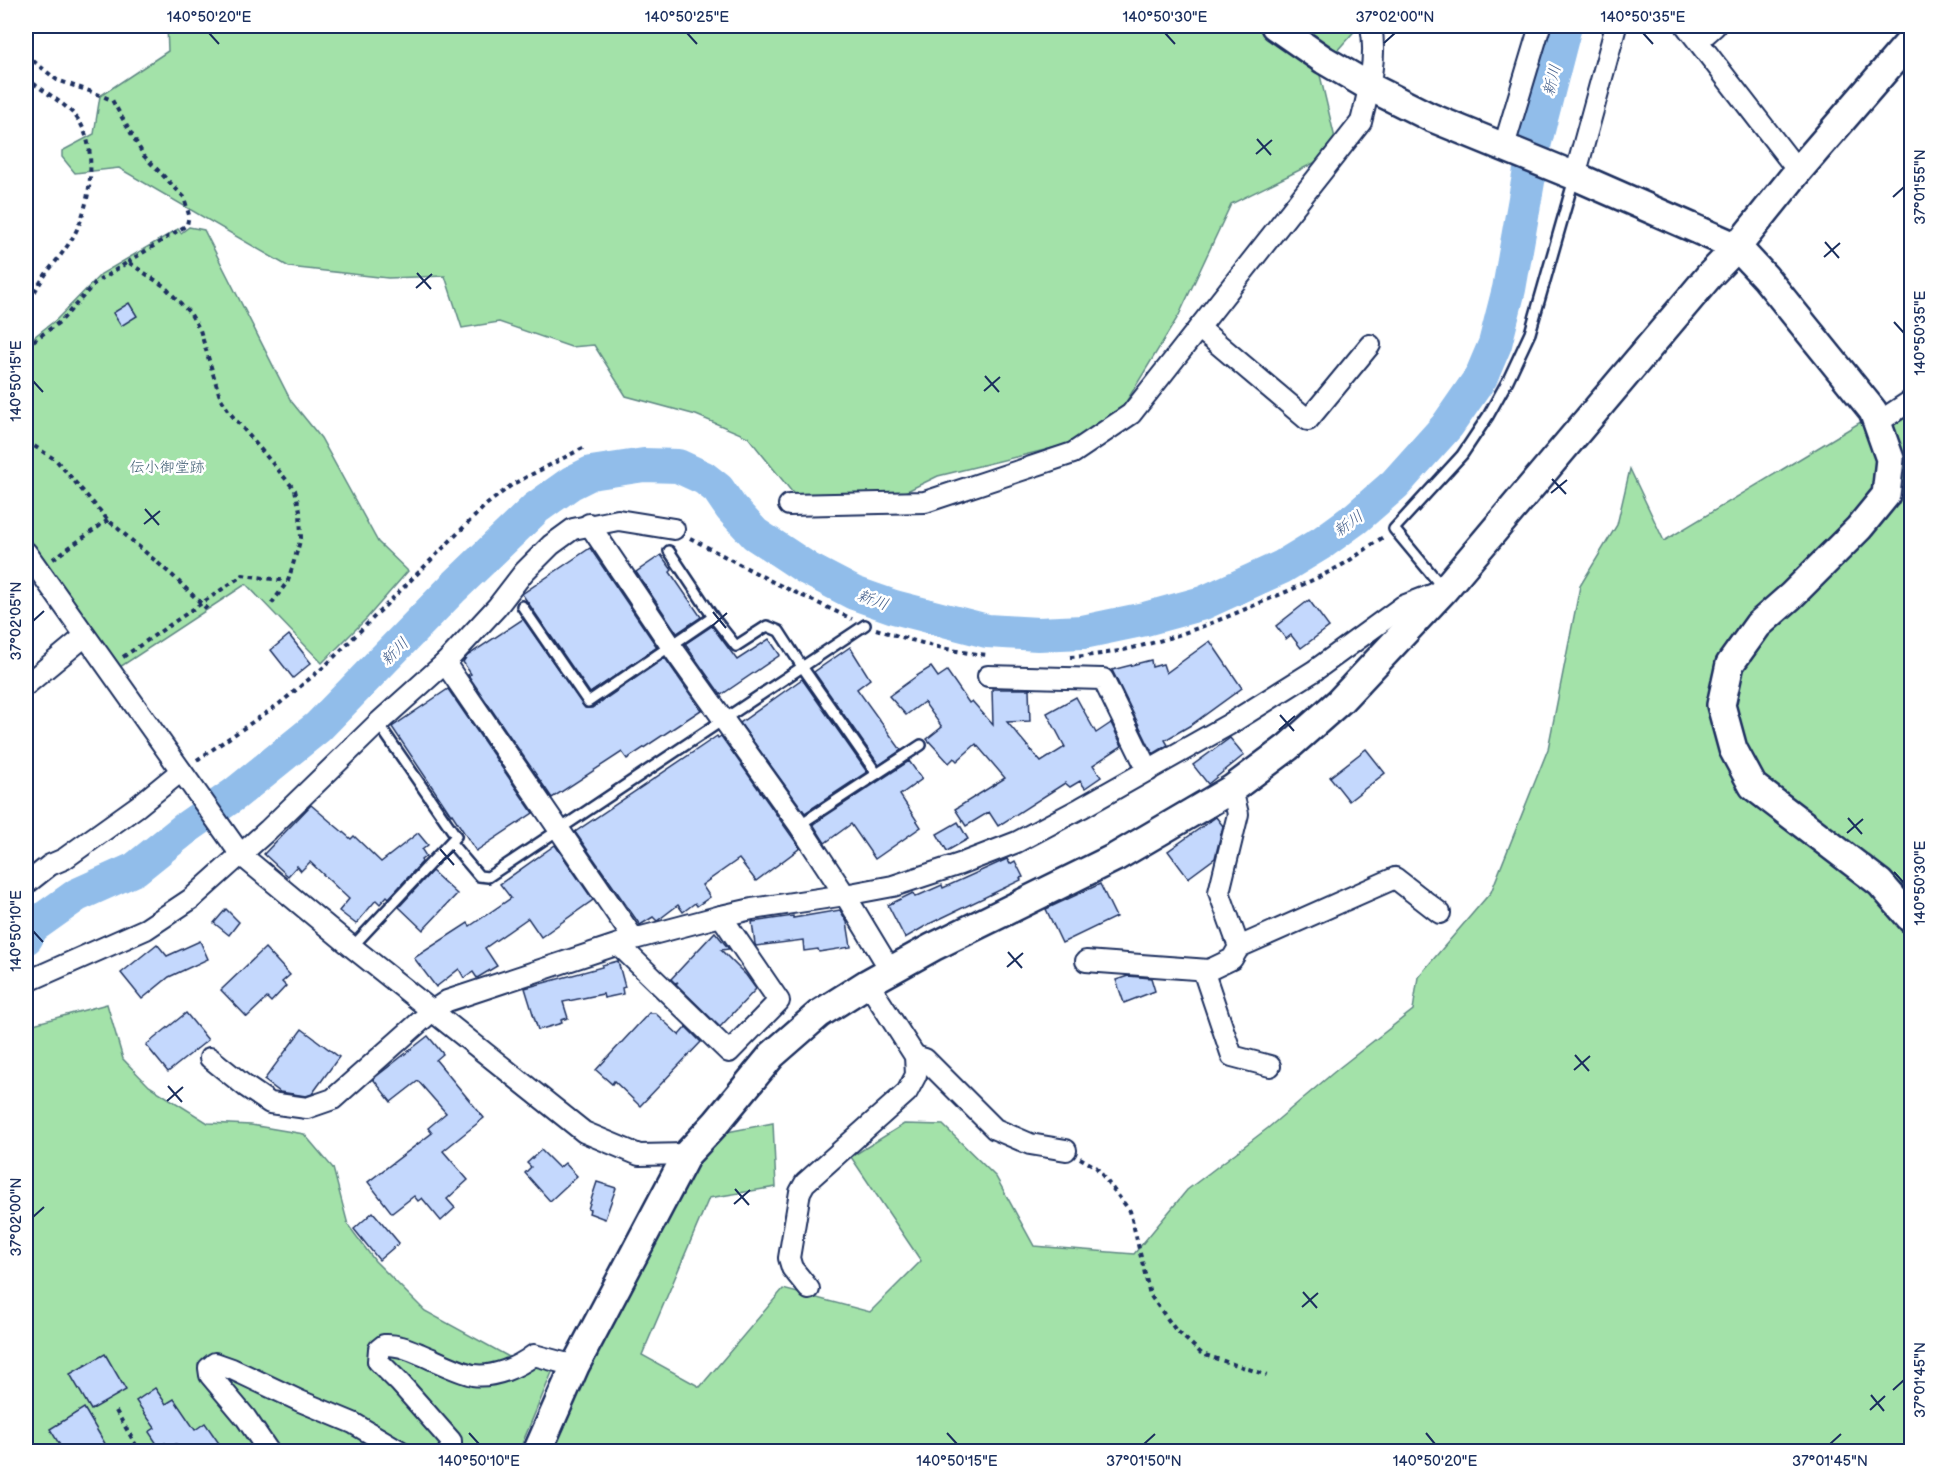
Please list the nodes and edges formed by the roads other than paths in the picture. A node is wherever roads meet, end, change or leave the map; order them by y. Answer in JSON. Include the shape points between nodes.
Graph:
{"nodes":[{"id":1,"x":1275,"y":26,"type":"edge"},
{"id":2,"x":1371,"y":26,"type":"edge"},
{"id":3,"x":1540,"y":26,"type":"edge"},
{"id":4,"x":1616,"y":26,"type":"edge"},
{"id":5,"x":1715,"y":26,"type":"edge"},
{"id":6,"x":1692,"y":33,"type":"edge"},
{"id":7,"x":1911,"y":39,"type":"edge"},
{"id":8,"x":1370,"y":87,"type":"junction"},
{"id":9,"x":1506,"y":147,"type":"junction"},
{"id":10,"x":1798,"y":171,"type":"junction"},
{"id":11,"x":1571,"y":175,"type":"junction"},
{"id":12,"x":1737,"y":247,"type":"junction"},
{"id":13,"x":1199,"y":328,"type":"junction"},
{"id":14,"x":1370,"y":345,"type":"dead end"},
{"id":15,"x":1911,"y":399,"type":"edge"},
{"id":16,"x":1877,"y":423,"type":"junction"},
{"id":17,"x":789,"y":505,"type":"dead end"},
{"id":18,"x":589,"y":524,"type":"junction"},
{"id":19,"x":674,"y":529,"type":"road end"},
{"id":20,"x":26,"y":552,"type":"edge"},
{"id":21,"x":669,"y":552,"type":"dead end"},
{"id":22,"x":1444,"y":590,"type":"junction"},
{"id":23,"x":522,"y":606,"type":"dead end"},
{"id":24,"x":713,"y":617,"type":"junction"},
{"id":25,"x":865,"y":625,"type":"road end"},
{"id":26,"x":85,"y":636,"type":"junction"},
{"id":27,"x":671,"y":646,"type":"junction"},
{"id":28,"x":445,"y":663,"type":"junction"},
{"id":29,"x":802,"y":668,"type":"junction"},
{"id":30,"x":988,"y":676,"type":"dead end"},
{"id":31,"x":26,"y":685,"type":"edge"},
{"id":32,"x":724,"y":718,"type":"junction"},
{"id":33,"x":378,"y":723,"type":"junction"},
{"id":34,"x":921,"y":745,"type":"dead end"},
{"id":35,"x":1148,"y":771,"type":"junction"},
{"id":36,"x":877,"y":774,"type":"junction"},
{"id":37,"x":184,"y":775,"type":"junction"},
{"id":38,"x":1232,"y":789,"type":"junction"},
{"id":39,"x":799,"y":825,"type":"junction"},
{"id":40,"x":559,"y":829,"type":"junction"},
{"id":41,"x":451,"y":843,"type":"junction"},
{"id":42,"x":241,"y":855,"type":"junction"},
{"id":43,"x":26,"y":884,"type":"edge"},
{"id":44,"x":845,"y":895,"type":"junction"},
{"id":45,"x":1440,"y":913,"type":"dead end"},
{"id":46,"x":721,"y":916,"type":"junction"},
{"id":47,"x":1911,"y":920,"type":"edge"},
{"id":48,"x":626,"y":942,"type":"junction"},
{"id":49,"x":352,"y":947,"type":"junction"},
{"id":50,"x":1239,"y":947,"type":"junction"},
{"id":51,"x":1086,"y":961,"type":"dead end"},
{"id":52,"x":1203,"y":970,"type":"junction"},
{"id":53,"x":879,"y":977,"type":"junction"},
{"id":54,"x":26,"y":982,"type":"edge"},
{"id":55,"x":432,"y":1011,"type":"junction"},
{"id":56,"x":915,"y":1056,"type":"junction"},
{"id":57,"x":210,"y":1058,"type":"dead end"},
{"id":58,"x":1270,"y":1066,"type":"dead end"},
{"id":59,"x":1066,"y":1150,"type":"road end"},
{"id":60,"x":687,"y":1154,"type":"junction"},
{"id":61,"x":809,"y":1289,"type":"dead end"},
{"id":62,"x":575,"y":1366,"type":"junction"},
{"id":63,"x":269,"y":1452,"type":"edge"},
{"id":64,"x":402,"y":1452,"type":"edge"},
{"id":65,"x":448,"y":1452,"type":"edge"},
{"id":66,"x":537,"y":1452,"type":"edge"}],
"edges":[{"from":1,"to":8,"type":"street"},
{"from":2,"to":8,"type":"street"},
{"from":3,"to":9,"type":"street"},
{"from":4,"to":11,"type":"street"},
{"from":5,"to":6,"type":"street"},
{"from":6,"to":10,"type":"street"},
{"from":7,"to":10,"type":"street"},
{"from":8,"to":9,"type":"street","via":[[1430,117]]},
{"from":8,"to":13,"type":"street","via":[[1361,122]]},
{"from":9,"to":11,"type":"street"},
{"from":10,"to":12,"type":"street"},
{"from":11,"to":12,"type":"street"},
{"from":11,"to":22,"type":"lane","via":[[1530,333],[1508,380],[1462,455],[1394,529]]},
{"from":12,"to":16,"type":"street","via":[[1873,411]]},
{"from":12,"to":22,"type":"street"},
{"from":13,"to":14,"type":"street","via":[[1308,420]]},
{"from":13,"to":17,"type":"street","via":[[1131,414],[1073,453],[925,502]]},
{"from":15,"to":16,"type":"street"},
{"from":16,"to":47,"type":"street","via":[[1890,459],[1886,495],[1859,528],[1758,625],[1730,664],[1721,705],[1733,749],[1753,786],[1880,883]]},
{"from":18,"to":19,"type":"street","via":[[618,520]]},
{"from":18,"to":27,"type":"street"},
{"from":18,"to":28,"type":"street","via":[[573,529],[551,545]]},
{"from":20,"to":26,"type":"street"},
{"from":21,"to":24,"type":"lane"},
{"from":22,"to":35,"type":"street","via":[[1403,606],[1314,671]]},
{"from":22,"to":38,"type":"street","via":[[1340,701]]},
{"from":23,"to":27,"type":"lane","via":[[588,702]]},
{"from":24,"to":27,"type":"lane"},
{"from":24,"to":29,"type":"lane","via":[[736,646],[767,626],[779,631]]},
{"from":25,"to":29,"type":"lane"},
{"from":26,"to":31,"type":"street"},
{"from":26,"to":37,"type":"street"},
{"from":27,"to":32,"type":"street"},
{"from":28,"to":33,"type":"street"},
{"from":28,"to":40,"type":"street"},
{"from":29,"to":32,"type":"lane"},
{"from":29,"to":36,"type":"lane"},
{"from":30,"to":35,"type":"street","via":[[1103,679]]},
{"from":32,"to":39,"type":"street"},
{"from":32,"to":40,"type":"lane"},
{"from":33,"to":41,"type":"lane","via":[[456,836]]},
{"from":33,"to":42,"type":"street"},
{"from":34,"to":36,"type":"lane"},
{"from":35,"to":44,"type":"street","via":[[1017,842],[893,886]]},
{"from":36,"to":39,"type":"lane"},
{"from":37,"to":42,"type":"street"},
{"from":37,"to":43,"type":"street"},
{"from":38,"to":50,"type":"street","via":[[1238,814],[1219,892]]},
{"from":38,"to":53,"type":"street","via":[[1116,857]]},
{"from":39,"to":44,"type":"street"},
{"from":40,"to":41,"type":"lane","via":[[488,877],[479,876]]},
{"from":40,"to":48,"type":"street"},
{"from":41,"to":49,"type":"lane"},
{"from":42,"to":49,"type":"street"},
{"from":42,"to":54,"type":"street","via":[[191,899],[146,929]]},
{"from":44,"to":46,"type":"street"},
{"from":44,"to":53,"type":"street"},
{"from":45,"to":50,"type":"street","via":[[1395,878]]},
{"from":46,"to":48,"type":"street"},
{"from":46,"to":48,"type":"street","via":[[779,1001],[729,1052]]},
{"from":48,"to":55,"type":"street","via":[[447,1001]]},
{"from":49,"to":55,"type":"street"},
{"from":50,"to":52,"type":"street","via":[[1232,959]]},
{"from":51,"to":52,"type":"street"},
{"from":52,"to":58,"type":"street","via":[[1232,1056]]},
{"from":53,"to":56,"type":"street"},
{"from":53,"to":60,"type":"street","via":[[819,1014],[772,1055]]},
{"from":55,"to":57,"type":"street","via":[[333,1099],[307,1108],[270,1103]]},
{"from":55,"to":60,"type":"street","via":[[585,1132],[639,1155]]},
{"from":56,"to":59,"type":"street","via":[[925,1059],[995,1129],[1030,1144]]},
{"from":56,"to":61,"type":"street","via":[[916,1075],[907,1092],[805,1183],[800,1192],[789,1258]]},
{"from":60,"to":62,"type":"street"},
{"from":62,"to":65,"type":"street","via":[[534,1354],[494,1374],[472,1374],[401,1347],[384,1345],[378,1361],[451,1441]]},
{"from":62,"to":66,"type":"street"},
{"from":63,"to":64,"type":"street","via":[[215,1381],[209,1368],[215,1363],[353,1423]]}]}
